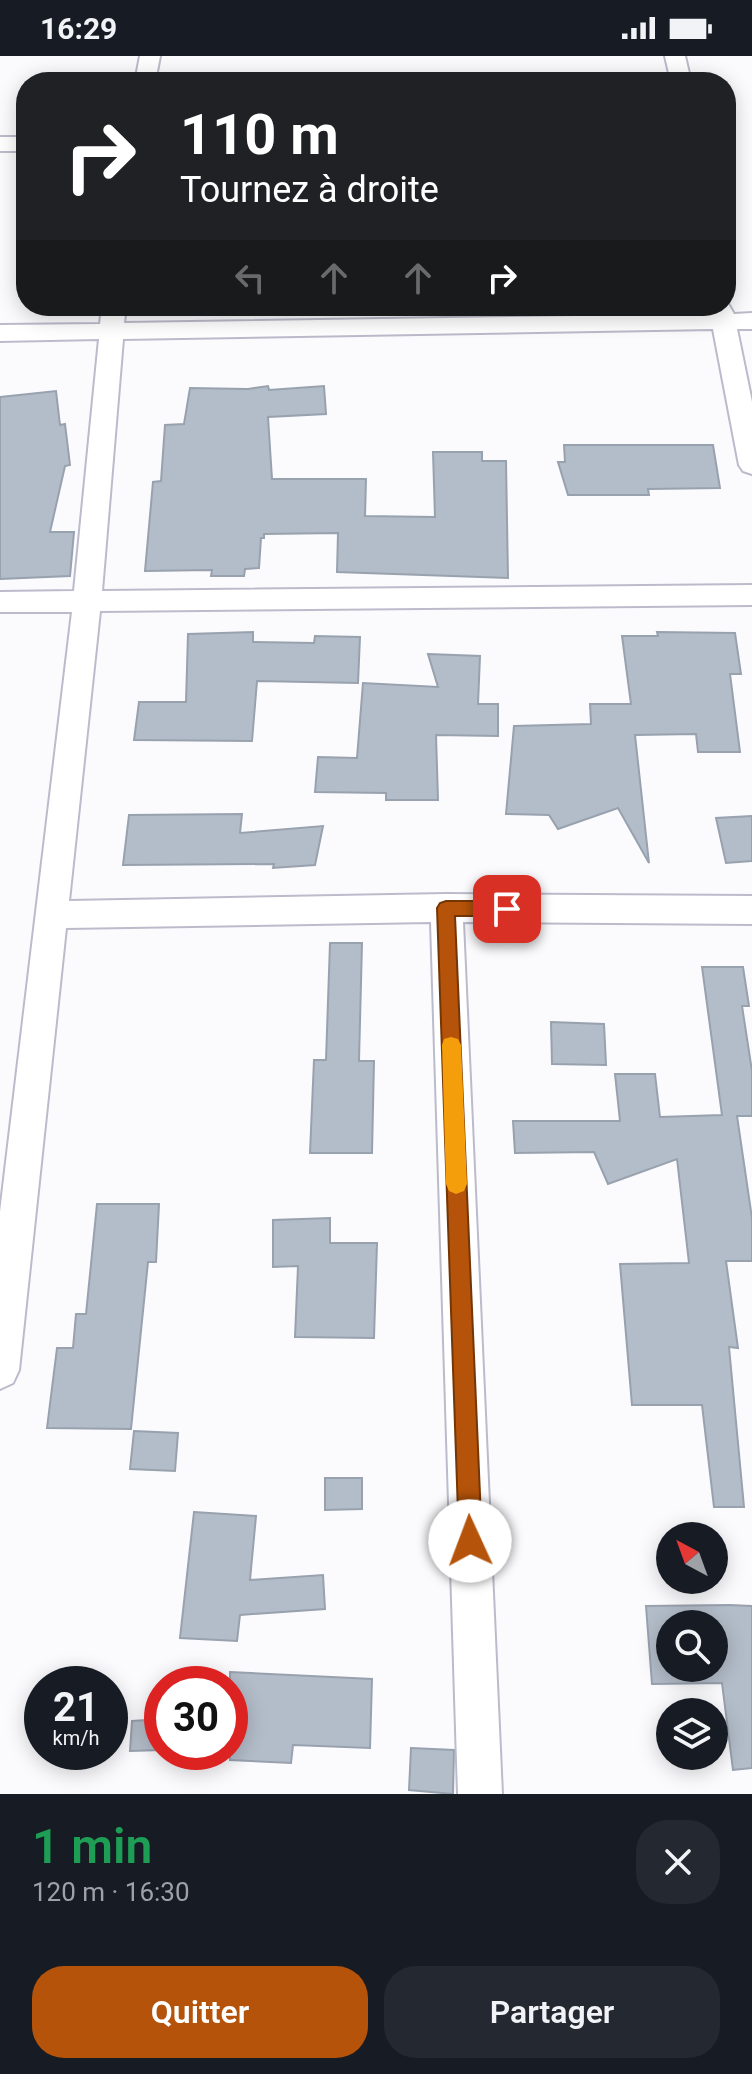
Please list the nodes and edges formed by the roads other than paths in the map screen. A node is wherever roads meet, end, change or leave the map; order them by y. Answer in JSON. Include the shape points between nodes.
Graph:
{"nodes":[{"id":1,"x":418,"y":316,"type":"edge"},
{"id":2,"x":723,"y":316,"type":"edge"},
{"id":3,"x":113,"y":319,"type":"edge"},
{"id":4,"x":0,"y":333,"type":"edge"},
{"id":5,"x":752,"y":465,"type":"edge"},
{"id":6,"x":752,"y":595,"type":"edge"},
{"id":7,"x":87,"y":601,"type":"junction"},
{"id":8,"x":0,"y":602,"type":"edge"},
{"id":9,"x":446,"y":908,"type":"junction"},
{"id":10,"x":752,"y":910,"type":"edge"},
{"id":11,"x":50,"y":915,"type":"junction"},
{"id":12,"x":0,"y":1370,"type":"edge"},
{"id":13,"x":480,"y":1794,"type":"edge"}],
"edges":[{"from":1,"to":3,"type":"street"},
{"from":2,"to":5,"type":"street"},
{"from":3,"to":4,"type":"street"},
{"from":3,"to":7,"type":"street"},
{"from":6,"to":7,"type":"street"},
{"from":7,"to":8,"type":"street"},
{"from":7,"to":11,"type":"street"},
{"from":9,"to":10,"type":"street"},
{"from":9,"to":11,"type":"street"},
{"from":9,"to":13,"type":"street"},
{"from":11,"to":12,"type":"street"}]}
